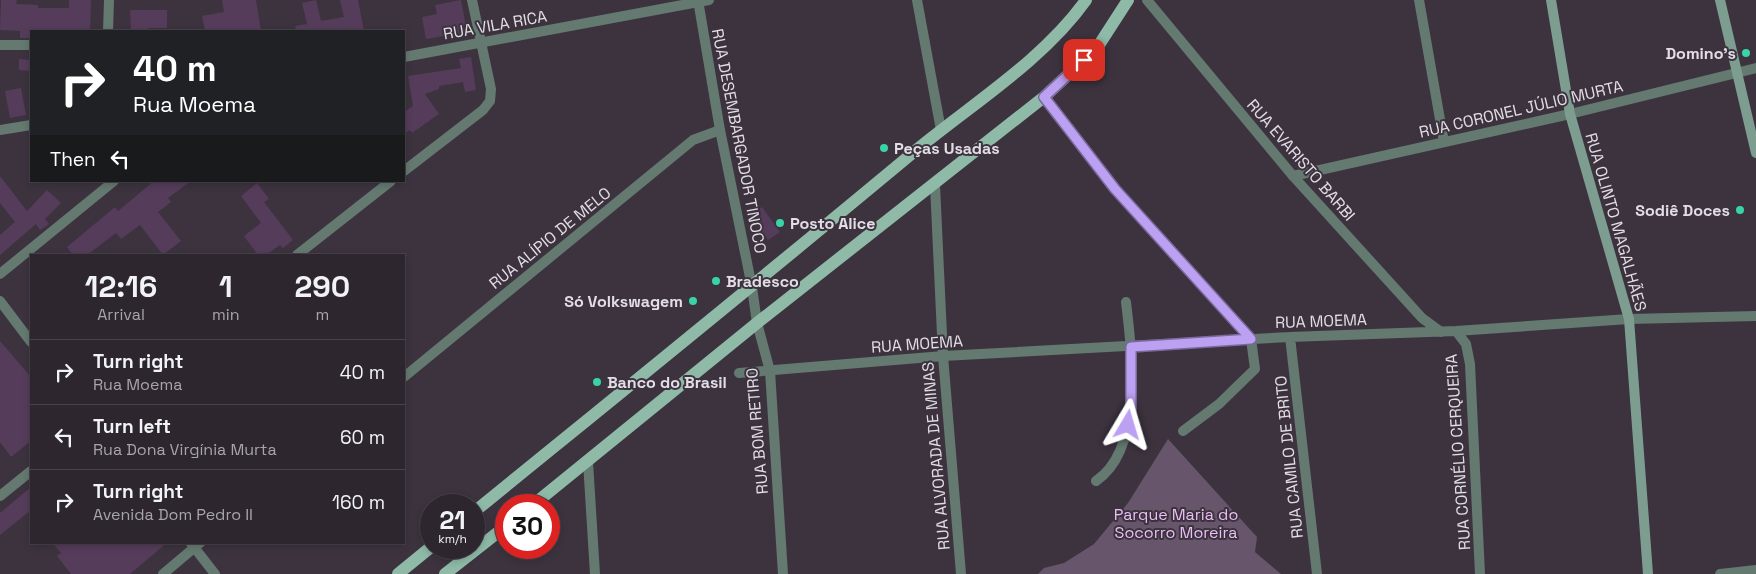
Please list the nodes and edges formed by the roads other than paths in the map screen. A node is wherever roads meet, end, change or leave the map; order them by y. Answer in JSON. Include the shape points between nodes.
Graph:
{"nodes":[{"id":1,"x":109,"y":0,"type":"edge"},
{"id":2,"x":472,"y":0,"type":"edge"},
{"id":3,"x":709,"y":0,"type":"edge"},
{"id":4,"x":918,"y":0,"type":"edge"},
{"id":5,"x":1086,"y":0,"type":"edge"},
{"id":6,"x":1128,"y":0,"type":"edge"},
{"id":7,"x":1147,"y":0,"type":"edge"},
{"id":8,"x":1419,"y":0,"type":"edge"},
{"id":9,"x":1551,"y":0,"type":"edge"},
{"id":10,"x":1720,"y":0,"type":"edge"},
{"id":11,"x":698,"y":1,"type":"edge"},
{"id":12,"x":108,"y":30,"type":"edge"},
{"id":13,"x":480,"y":43,"type":"junction"},
{"id":14,"x":0,"y":45,"type":"edge"},
{"id":15,"x":30,"y":45,"type":"edge"},
{"id":16,"x":405,"y":57,"type":"edge"},
{"id":17,"x":1756,"y":68,"type":"edge"},
{"id":18,"x":1736,"y":72,"type":"junction"},
{"id":19,"x":1044,"y":97,"type":"junction"},
{"id":20,"x":1570,"y":114,"type":"junction"},
{"id":21,"x":30,"y":125,"type":"edge"},
{"id":22,"x":0,"y":130,"type":"edge"},
{"id":23,"x":720,"y":130,"type":"junction"},
{"id":24,"x":940,"y":130,"type":"junction"},
{"id":25,"x":1444,"y":142,"type":"junction"},
{"id":26,"x":1756,"y":153,"type":"edge"},
{"id":27,"x":405,"y":170,"type":"edge"},
{"id":28,"x":1293,"y":176,"type":"junction"},
{"id":29,"x":113,"y":182,"type":"edge"},
{"id":30,"x":390,"y":182,"type":"edge"},
{"id":31,"x":935,"y":185,"type":"junction"},
{"id":32,"x":299,"y":254,"type":"edge"},
{"id":33,"x":0,"y":274,"type":"edge"},
{"id":34,"x":752,"y":287,"type":"junction"},
{"id":35,"x":0,"y":301,"type":"edge"},
{"id":36,"x":1126,"y":302,"type":"dead end"},
{"id":37,"x":1756,"y":316,"type":"edge"},
{"id":38,"x":1629,"y":319,"type":"junction"},
{"id":39,"x":757,"y":323,"type":"junction"},
{"id":40,"x":1456,"y":331,"type":"junction"},
{"id":41,"x":1441,"y":332,"type":"junction"},
{"id":42,"x":1290,"y":337,"type":"junction"},
{"id":43,"x":1251,"y":339,"type":"junction"},
{"id":44,"x":30,"y":341,"type":"edge"},
{"id":45,"x":1131,"y":347,"type":"junction"},
{"id":46,"x":942,"y":356,"type":"junction"},
{"id":47,"x":770,"y":371,"type":"junction"},
{"id":48,"x":739,"y":373,"type":"dead end"},
{"id":49,"x":405,"y":376,"type":"edge"},
{"id":50,"x":1183,"y":431,"type":"dead end"},
{"id":51,"x":588,"y":462,"type":"junction"},
{"id":52,"x":30,"y":471,"type":"edge"},
{"id":53,"x":1096,"y":481,"type":"dead end"},
{"id":54,"x":547,"y":494,"type":"edge"},
{"id":55,"x":0,"y":496,"type":"edge"},
{"id":56,"x":485,"y":503,"type":"edge"},
{"id":57,"x":495,"y":535,"type":"edge"},
{"id":58,"x":195,"y":544,"type":"edge"},
{"id":59,"x":420,"y":556,"type":"edge"},
{"id":60,"x":1756,"y":570,"type":"edge"},
{"id":61,"x":163,"y":574,"type":"edge"},
{"id":62,"x":215,"y":574,"type":"edge"},
{"id":63,"x":398,"y":574,"type":"edge"},
{"id":64,"x":445,"y":574,"type":"edge"},
{"id":65,"x":595,"y":574,"type":"edge"},
{"id":66,"x":783,"y":574,"type":"edge"},
{"id":67,"x":961,"y":574,"type":"edge"},
{"id":68,"x":1317,"y":574,"type":"edge"},
{"id":69,"x":1480,"y":574,"type":"edge"},
{"id":70,"x":1648,"y":574,"type":"edge"},
{"id":71,"x":1720,"y":574,"type":"edge"}],
"edges":[{"from":1,"to":12,"type":"street"},
{"from":2,"to":13,"type":"street"},
{"from":3,"to":11,"type":"street","name":"RUA VILA RICA"},
{"from":4,"to":24,"type":"street"},
{"from":5,"to":24,"type":"main road","via":[[1062,30],[1020,68]]},
{"from":6,"to":19,"type":"main road","via":[[1097,48]]},
{"from":7,"to":28,"type":"street","name":"RUA EVARISTO BARBI"},
{"from":8,"to":25,"type":"street"},
{"from":9,"to":20,"type":"main road","name":"RUA OLINTO MAGALHÃES"},
{"from":10,"to":18,"type":"main road"},
{"from":11,"to":13,"type":"street","name":"RUA VILA RICA","via":[[686,6]]},
{"from":11,"to":23,"type":"street","name":"RUA DESEMBARGADOR TINOCO"},
{"from":13,"to":16,"type":"street","name":"RUA VILA RICA"},
{"from":13,"to":27,"type":"street","via":[[491,89],[490,100],[483,110]]},
{"from":14,"to":15,"type":"street"},
{"from":17,"to":18,"type":"street","name":"RUA CORONEL JÚLIO MURTA"},
{"from":18,"to":20,"type":"street","name":"RUA CORONEL JÚLIO MURTA"},
{"from":18,"to":26,"type":"main road"},
{"from":19,"to":31,"type":"main road"},
{"from":19,"to":43,"type":"street","via":[[1115,189]]},
{"from":20,"to":25,"type":"street","name":"RUA CORONEL JÚLIO MURTA"},
{"from":20,"to":38,"type":"main road","name":"RUA OLINTO MAGALHÃES"},
{"from":21,"to":22,"type":"street"},
{"from":23,"to":34,"type":"street","name":"RUA DESEMBARGADOR TINOCO"},
{"from":23,"to":49,"type":"street","name":"RUA ALÍPIO DE MELO","via":[[693,140]]},
{"from":24,"to":34,"type":"main road"},
{"from":25,"to":28,"type":"street","name":"RUA CORONEL JÚLIO MURTA"},
{"from":28,"to":41,"type":"street","name":"RUA EVARISTO BARBI","via":[[1422,318]]},
{"from":29,"to":33,"type":"street"},
{"from":30,"to":32,"type":"street"},
{"from":31,"to":39,"type":"main road"},
{"from":31,"to":46,"type":"street","name":"RUA ALVORADA DE MINAS"},
{"from":34,"to":39,"type":"street","name":"RUA BOM RETIRO"},
{"from":34,"to":56,"type":"main road"},
{"from":35,"to":44,"type":"street"},
{"from":36,"to":45,"type":"street"},
{"from":37,"to":38,"type":"street","name":"RUA MOEMA"},
{"from":38,"to":40,"type":"street","name":"RUA MOEMA"},
{"from":38,"to":70,"type":"main road","name":"RUA OLINTO MAGALHÃES"},
{"from":39,"to":47,"type":"street","name":"RUA BOM RETIRO"},
{"from":39,"to":51,"type":"main road"},
{"from":40,"to":41,"type":"street","name":"RUA MOEMA"},
{"from":40,"to":69,"type":"street","name":"RUA CORNÉLIO CERQUEIRA","via":[[1466,344],[1470,364]]},
{"from":41,"to":42,"type":"street","name":"RUA MOEMA"},
{"from":42,"to":43,"type":"street","name":"RUA MOEMA"},
{"from":42,"to":68,"type":"street","name":"RUA CAMILO DE BRITO"},
{"from":43,"to":45,"type":"street","name":"RUA MOEMA"},
{"from":43,"to":50,"type":"street","via":[[1255,369],[1219,404]]},
{"from":45,"to":46,"type":"street","name":"RUA MOEMA"},
{"from":45,"to":53,"type":"street","via":[[1131,410],[1124,440],[1119,456],[1106,474]]},
{"from":46,"to":47,"type":"street","name":"RUA MOEMA"},
{"from":46,"to":67,"type":"street","name":"RUA ALVORADA DE MINAS"},
{"from":47,"to":48,"type":"street","name":"RUA MOEMA"},
{"from":47,"to":66,"type":"street","name":"RUA BOM RETIRO"},
{"from":51,"to":54,"type":"main road"},
{"from":51,"to":65,"type":"street"},
{"from":52,"to":55,"type":"street"},
{"from":57,"to":64,"type":"main road"},
{"from":58,"to":61,"type":"street"},
{"from":58,"to":62,"type":"street"},
{"from":59,"to":63,"type":"main road"},
{"from":60,"to":71,"type":"street"}]}
